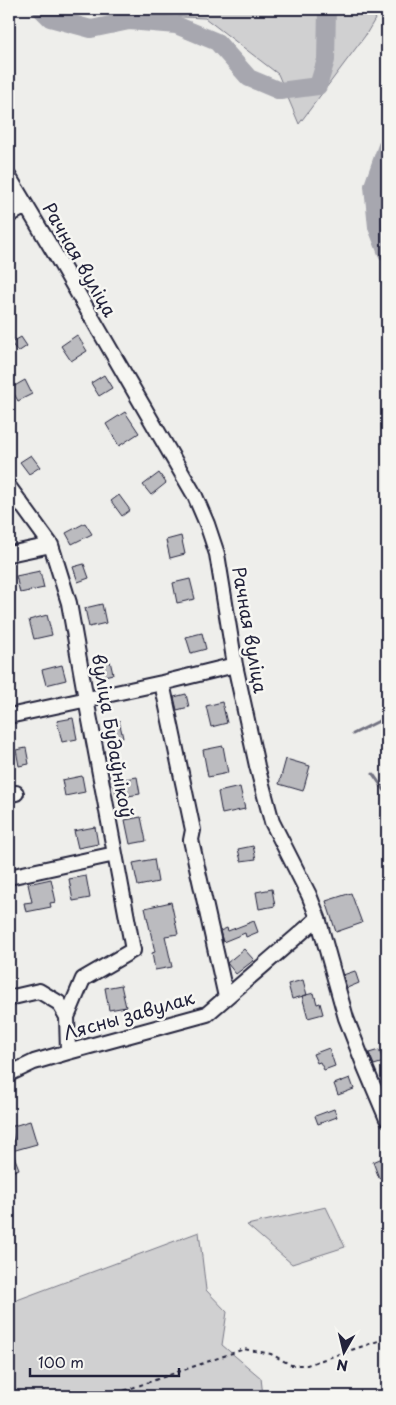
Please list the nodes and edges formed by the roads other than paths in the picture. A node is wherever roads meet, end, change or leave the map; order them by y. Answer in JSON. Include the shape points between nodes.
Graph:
{"nodes":[{"id":1,"x":9,"y":177,"type":"edge"},
{"id":2,"x":26,"y":206,"type":"junction"},
{"id":3,"x":9,"y":215,"type":"edge"},
{"id":4,"x":9,"y":487,"type":"edge"},
{"id":5,"x":51,"y":545,"type":"junction"},
{"id":6,"x":9,"y":554,"type":"edge"},
{"id":7,"x":235,"y":665,"type":"junction"},
{"id":8,"x":162,"y":683,"type":"junction"},
{"id":9,"x":86,"y":699,"type":"junction"},
{"id":10,"x":9,"y":716,"type":"edge"},
{"id":11,"x":115,"y":854,"type":"junction"},
{"id":12,"x":9,"y":877,"type":"edge"},
{"id":13,"x":318,"y":918,"type":"junction"},
{"id":14,"x":226,"y":997,"type":"junction"},
{"id":15,"x":9,"y":998,"type":"edge"},
{"id":16,"x":67,"y":1017,"type":"junction"},
{"id":17,"x":68,"y":1052,"type":"junction"},
{"id":18,"x":9,"y":1074,"type":"edge"},
{"id":19,"x":387,"y":1118,"type":"edge"}],
"edges":[{"from":1,"to":2,"type":"street","name":"Рачная вуліца"},
{"from":2,"to":3,"type":"street"},
{"from":2,"to":7,"type":"street","name":"Рачная вуліца","via":[[195,496],[208,524],[217,554]]},
{"from":4,"to":5,"type":"street","name":"вуліца Будаўнікоў"},
{"from":5,"to":6,"type":"street"},
{"from":5,"to":9,"type":"street","name":"вуліца Будаўнікоў","via":[[69,603]]},
{"from":7,"to":8,"type":"street"},
{"from":7,"to":13,"type":"street","name":"Рачная вуліца","via":[[272,822],[310,895]]},
{"from":8,"to":9,"type":"street"},
{"from":8,"to":14,"type":"street","via":[[193,830],[191,840]]},
{"from":9,"to":10,"type":"street"},
{"from":9,"to":11,"type":"street","name":"вуліца Будаўнікоў"},
{"from":11,"to":12,"type":"street"},
{"from":11,"to":16,"type":"street","name":"вуліца Будаўнікоў","via":[[133,950],[83,979]]},
{"from":13,"to":14,"type":"street","name":"Лясны завулак"},
{"from":13,"to":19,"type":"street","name":"Рачная вуліца","via":[[346,1018]]},
{"from":14,"to":17,"type":"street","name":"Лясны завулак","via":[[207,1014]]},
{"from":15,"to":16,"type":"street","via":[[39,991],[59,1003]]},
{"from":16,"to":17,"type":"street"},
{"from":17,"to":18,"type":"street","name":"Лясны завулак","via":[[34,1062]]}]}
